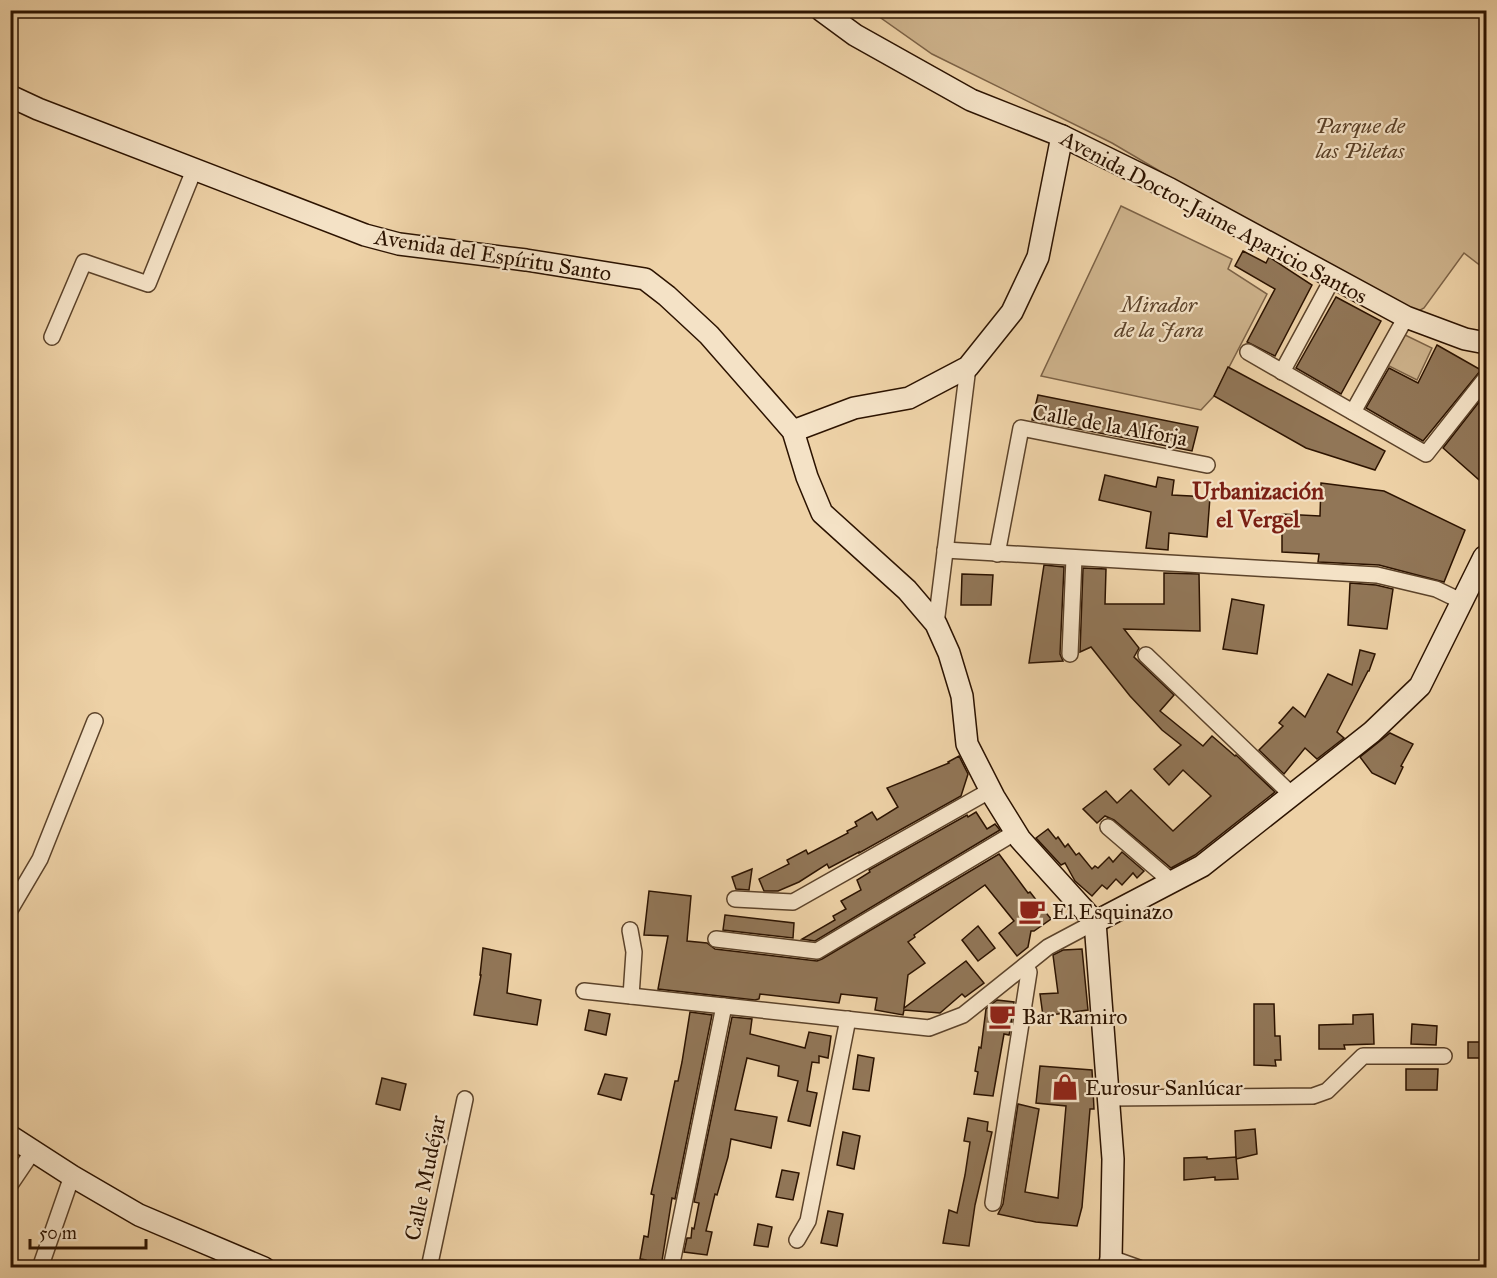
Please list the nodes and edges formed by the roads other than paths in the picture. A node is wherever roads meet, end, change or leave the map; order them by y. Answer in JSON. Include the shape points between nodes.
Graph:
{"nodes":[{"id":1,"x":821,"y":10,"type":"edge"},
{"id":2,"x":10,"y":96,"type":"edge"},
{"id":3,"x":1062,"y":136,"type":"junction"},
{"id":4,"x":194,"y":170,"type":"junction"},
{"id":5,"x":1333,"y":279,"type":"junction"},
{"id":6,"x":1406,"y":317,"type":"junction"},
{"id":7,"x":52,"y":337,"type":"dead end"},
{"id":8,"x":1486,"y":344,"type":"edge"},
{"id":9,"x":1248,"y":352,"type":"dead end"},
{"id":10,"x":968,"y":367,"type":"junction"},
{"id":11,"x":1282,"y":372,"type":"junction"},
{"id":12,"x":1486,"y":378,"type":"edge"},
{"id":13,"x":1353,"y":412,"type":"junction"},
{"id":14,"x":793,"y":431,"type":"junction"},
{"id":15,"x":1207,"y":465,"type":"dead end"},
{"id":16,"x":945,"y":550,"type":"junction"},
{"id":17,"x":997,"y":554,"type":"junction"},
{"id":18,"x":1486,"y":556,"type":"edge"},
{"id":19,"x":1074,"y":558,"type":"junction"},
{"id":20,"x":1461,"y":602,"type":"junction"},
{"id":21,"x":936,"y":624,"type":"junction"},
{"id":22,"x":1071,"y":654,"type":"dead end"},
{"id":23,"x":1146,"y":655,"type":"dead end"},
{"id":24,"x":95,"y":720,"type":"dead end"},
{"id":25,"x":991,"y":790,"type":"junction"},
{"id":26,"x":1293,"y":796,"type":"junction"},
{"id":27,"x":1108,"y":827,"type":"dead end"},
{"id":28,"x":1016,"y":832,"type":"junction"},
{"id":29,"x":1172,"y":882,"type":"junction"},
{"id":30,"x":735,"y":899,"type":"dead end"},
{"id":31,"x":10,"y":910,"type":"edge"},
{"id":32,"x":1095,"y":922,"type":"junction"},
{"id":33,"x":630,"y":930,"type":"dead end"},
{"id":34,"x":716,"y":939,"type":"dead end"},
{"id":35,"x":1025,"y":966,"type":"junction"},
{"id":36,"x":584,"y":991,"type":"dead end"},
{"id":37,"x":631,"y":996,"type":"junction"},
{"id":38,"x":724,"y":1006,"type":"junction"},
{"id":39,"x":848,"y":1019,"type":"junction"},
{"id":40,"x":1444,"y":1056,"type":"dead end"},
{"id":41,"x":1108,"y":1098,"type":"junction"},
{"id":42,"x":465,"y":1099,"type":"dead end"},
{"id":43,"x":10,"y":1136,"type":"edge"},
{"id":44,"x":33,"y":1151,"type":"junction"},
{"id":45,"x":72,"y":1176,"type":"junction"},
{"id":46,"x":10,"y":1185,"type":"edge"},
{"id":47,"x":993,"y":1203,"type":"dead end"},
{"id":48,"x":796,"y":1240,"type":"dead end"},
{"id":49,"x":1110,"y":1263,"type":"edge"},
{"id":50,"x":40,"y":1268,"type":"edge"},
{"id":51,"x":264,"y":1268,"type":"edge"},
{"id":52,"x":429,"y":1268,"type":"edge"},
{"id":53,"x":671,"y":1268,"type":"edge"},
{"id":54,"x":1139,"y":1268,"type":"edge"}],
"edges":[{"from":1,"to":3,"type":"street","name":"Avenida Doctor Jaime Aparicio Santos","via":[[855,34],[971,100]]},
{"from":2,"to":4,"type":"street","name":"Avenida del Espíritu Santo"},
{"from":3,"to":5,"type":"street","name":"Avenida Doctor Jaime Aparicio Santos","via":[[1170,189]]},
{"from":3,"to":10,"type":"street","via":[[1038,257],[1012,312]]},
{"from":4,"to":7,"type":"street","via":[[148,284],[84,262]]},
{"from":4,"to":14,"type":"street","name":"Avenida del Espíritu Santo","via":[[365,235],[399,244],[645,279],[709,335]]},
{"from":5,"to":6,"type":"street","name":"Avenida Doctor Jaime Aparicio Santos"},
{"from":5,"to":11,"type":"street"},
{"from":6,"to":8,"type":"street","name":"Avenida Doctor Jaime Aparicio Santos"},
{"from":6,"to":13,"type":"street"},
{"from":9,"to":11,"type":"street"},
{"from":10,"to":14,"type":"street","via":[[909,398],[854,408]]},
{"from":10,"to":16,"type":"street"},
{"from":11,"to":13,"type":"street"},
{"from":12,"to":13,"type":"street","via":[[1426,454]]},
{"from":14,"to":21,"type":"street","via":[[822,513],[907,590]]},
{"from":15,"to":17,"type":"street","name":"Calle de la Alforja","via":[[1021,428]]},
{"from":16,"to":17,"type":"street"},
{"from":16,"to":21,"type":"street"},
{"from":17,"to":19,"type":"street"},
{"from":18,"to":20,"type":"street"},
{"from":19,"to":20,"type":"street","via":[[1377,575],[1436,589]]},
{"from":19,"to":22,"type":"street"},
{"from":20,"to":26,"type":"street","via":[[1420,686],[1372,732]]},
{"from":21,"to":25,"type":"street","via":[[962,696],[967,744]]},
{"from":23,"to":26,"type":"street"},
{"from":24,"to":31,"type":"street","via":[[40,859]]},
{"from":25,"to":28,"type":"street"},
{"from":25,"to":30,"type":"street","via":[[793,902]]},
{"from":26,"to":29,"type":"street","via":[[1203,866]]},
{"from":27,"to":29,"type":"street"},
{"from":28,"to":32,"type":"street"},
{"from":28,"to":34,"type":"street","via":[[817,951]]},
{"from":29,"to":32,"type":"street"},
{"from":32,"to":35,"type":"street","via":[[1048,947]]},
{"from":32,"to":41,"type":"street"},
{"from":33,"to":37,"type":"street","via":[[634,952]]},
{"from":35,"to":39,"type":"street","via":[[963,1015],[929,1028]]},
{"from":35,"to":47,"type":"street","via":[[1029,972]]},
{"from":36,"to":37,"type":"street"},
{"from":37,"to":38,"type":"street"},
{"from":38,"to":39,"type":"street"},
{"from":38,"to":53,"type":"street"},
{"from":39,"to":48,"type":"street","via":[[808,1221]]},
{"from":40,"to":41,"type":"street","via":[[1363,1056],[1327,1091],[1313,1096]]},
{"from":41,"to":49,"type":"street","via":[[1113,1159]]},
{"from":42,"to":52,"type":"street","name":"Calle Mudéjar"},
{"from":43,"to":44,"type":"street"},
{"from":44,"to":45,"type":"street"},
{"from":44,"to":46,"type":"street"},
{"from":45,"to":50,"type":"street"},
{"from":45,"to":51,"type":"street","via":[[139,1215]]},
{"from":49,"to":54,"type":"street"}]}
